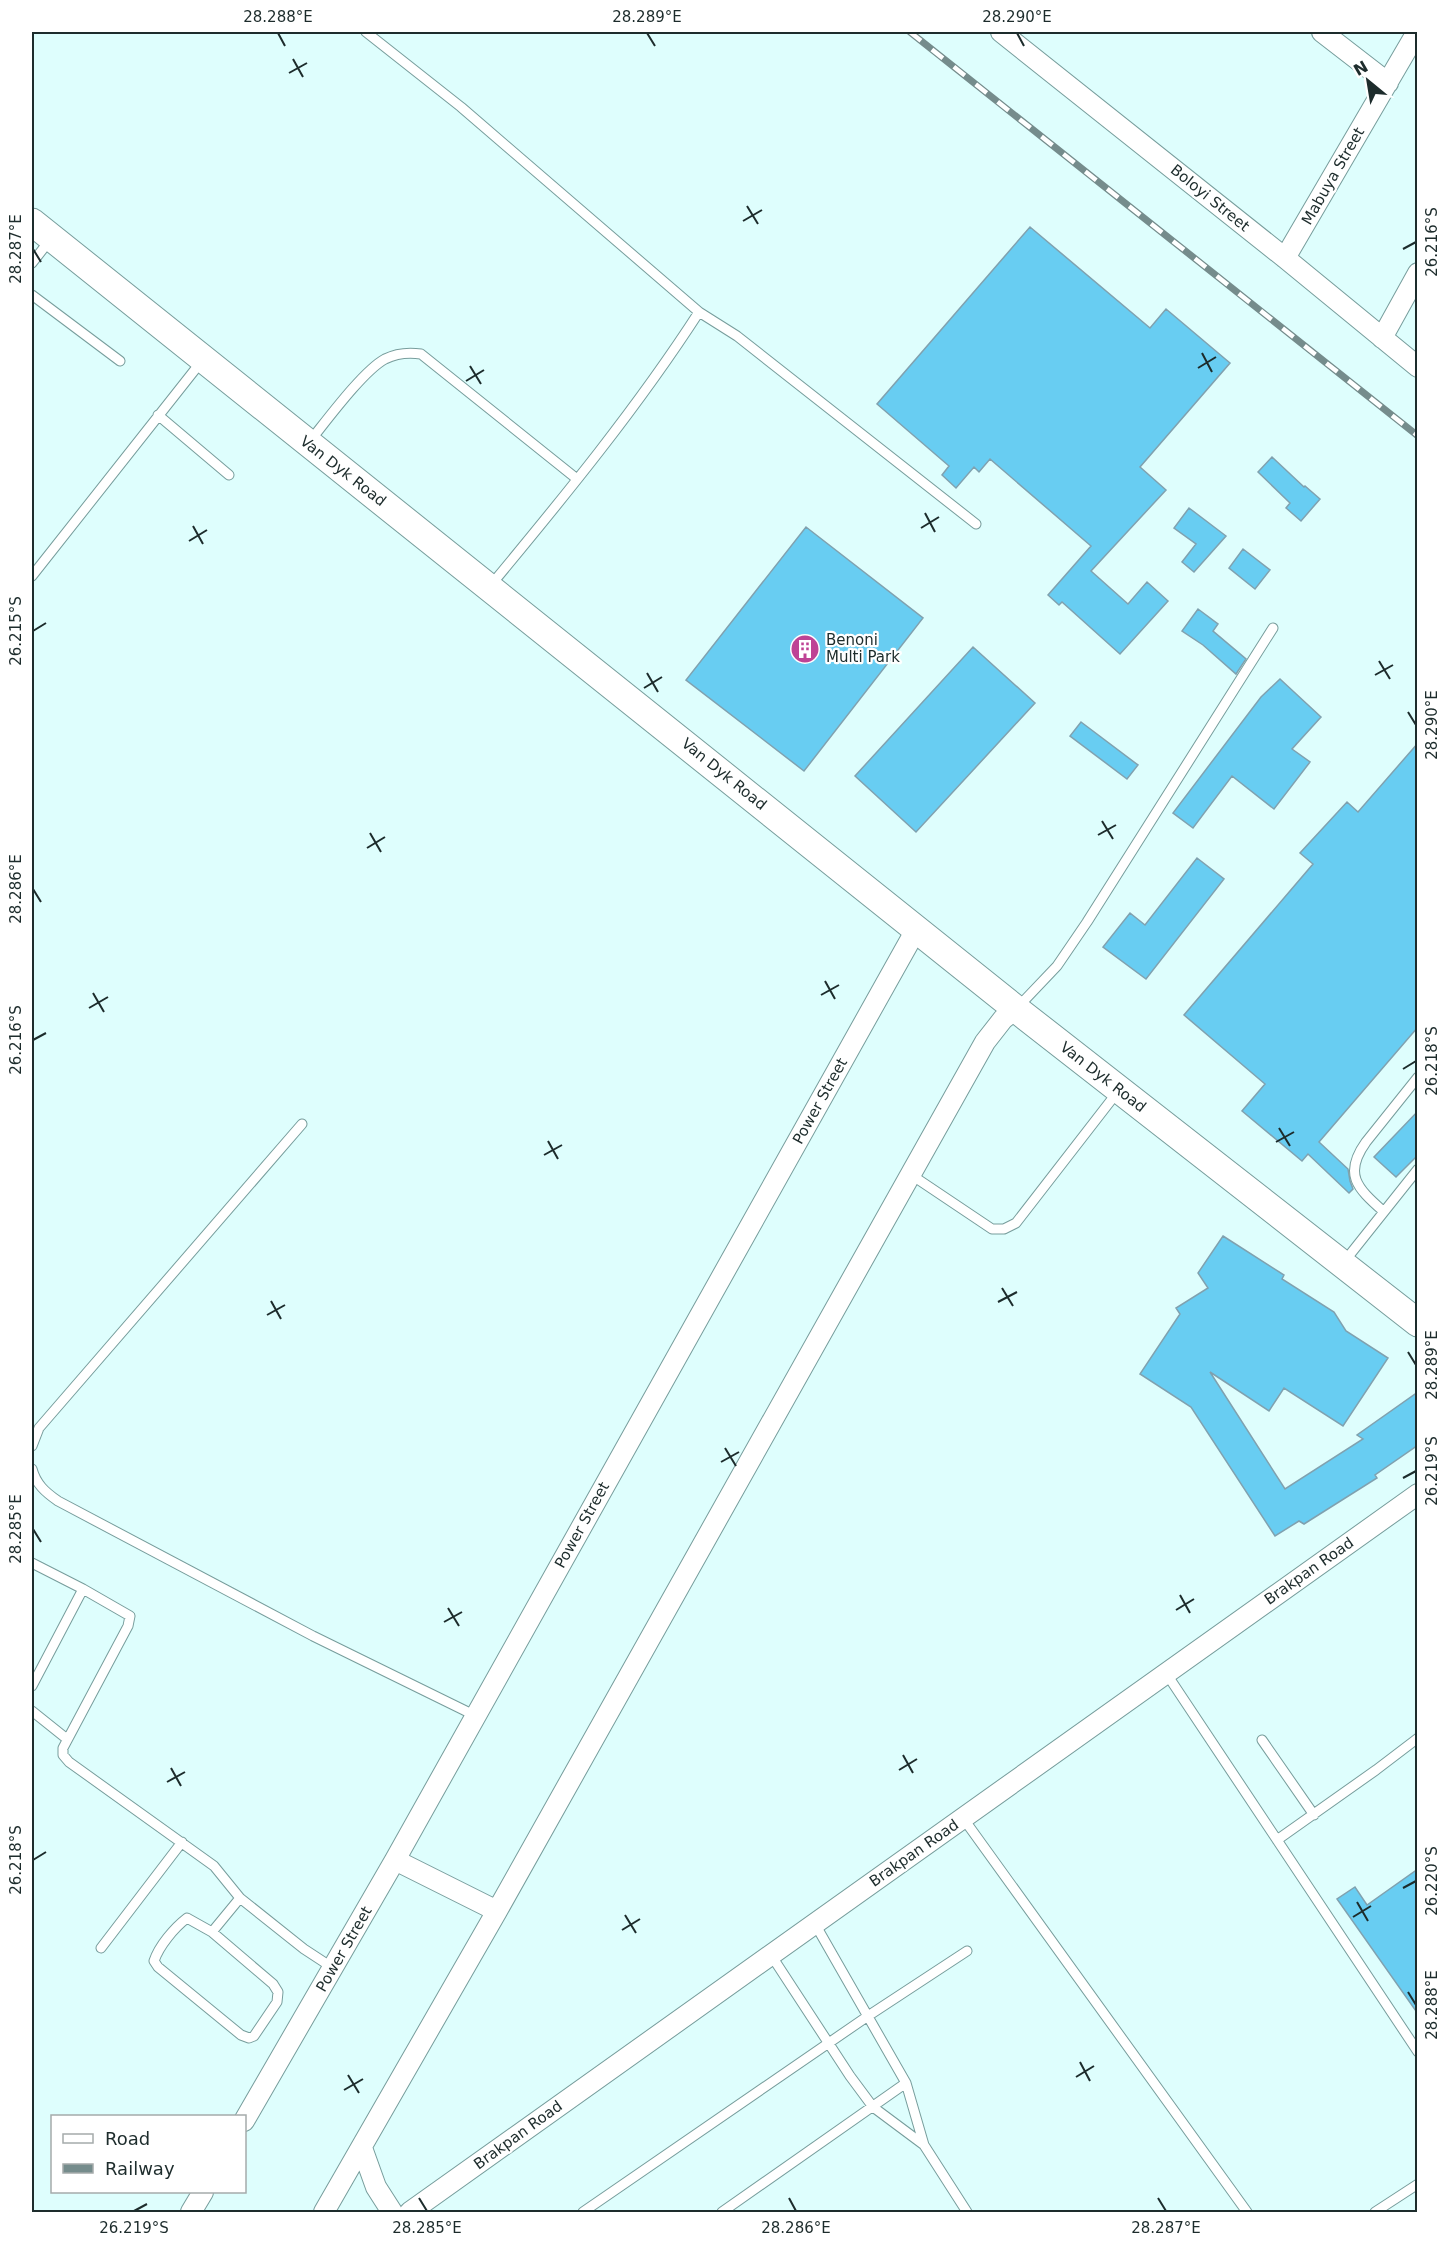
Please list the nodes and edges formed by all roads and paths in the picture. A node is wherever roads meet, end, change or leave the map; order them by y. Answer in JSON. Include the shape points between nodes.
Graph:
{"nodes":[{"id":1,"x":366,"y":32,"type":"edge"},
{"id":2,"x":1001,"y":32,"type":"edge"},
{"id":3,"x":1322,"y":32,"type":"edge"},
{"id":4,"x":1417,"y":32,"type":"edge"},
{"id":5,"x":1388,"y":83,"type":"junction"},
{"id":6,"x":41,"y":230,"type":"edge"},
{"id":7,"x":1286,"y":258,"type":"junction"},
{"id":8,"x":32,"y":263,"type":"edge"},
{"id":9,"x":1418,"y":273,"type":"edge"},
{"id":10,"x":32,"y":295,"type":"edge"},
{"id":11,"x":699,"y":312,"type":"junction"},
{"id":12,"x":1382,"y":338,"type":"junction"},
{"id":13,"x":203,"y":360,"type":"junction"},
{"id":14,"x":120,"y":361,"type":"dead end"},
{"id":15,"x":1418,"y":367,"type":"edge"},
{"id":16,"x":158,"y":415,"type":"junction"},
{"id":17,"x":308,"y":443,"type":"junction"},
{"id":18,"x":229,"y":475,"type":"dead end"},
{"id":19,"x":577,"y":479,"type":"junction"},
{"id":20,"x":976,"y":524,"type":"dead end"},
{"id":21,"x":32,"y":576,"type":"edge"},
{"id":22,"x":490,"y":587,"type":"junction"},
{"id":23,"x":1273,"y":628,"type":"dead end"},
{"id":24,"x":916,"y":928,"type":"junction"},
{"id":25,"x":1016,"y":1009,"type":"junction"},
{"id":26,"x":1418,"y":1077,"type":"edge"},
{"id":27,"x":1119,"y":1089,"type":"junction"},
{"id":28,"x":302,"y":1124,"type":"dead end"},
{"id":29,"x":1418,"y":1169,"type":"edge"},
{"id":30,"x":910,"y":1174,"type":"junction"},
{"id":31,"x":1383,"y":1211,"type":"junction"},
{"id":32,"x":1343,"y":1264,"type":"junction"},
{"id":33,"x":1418,"y":1323,"type":"edge"},
{"id":34,"x":32,"y":1446,"type":"edge"},
{"id":35,"x":32,"y":1469,"type":"edge"},
{"id":36,"x":1418,"y":1494,"type":"edge"},
{"id":37,"x":32,"y":1563,"type":"edge"},
{"id":38,"x":83,"y":1589,"type":"junction"},
{"id":39,"x":1166,"y":1673,"type":"junction"},
{"id":40,"x":32,"y":1686,"type":"edge"},
{"id":41,"x":32,"y":1711,"type":"edge"},
{"id":42,"x":476,"y":1716,"type":"junction"},
{"id":43,"x":1418,"y":1738,"type":"edge"},
{"id":44,"x":68,"y":1739,"type":"junction"},
{"id":45,"x":1262,"y":1740,"type":"dead end"},
{"id":46,"x":1314,"y":1815,"type":"junction"},
{"id":47,"x":963,"y":1818,"type":"junction"},
{"id":48,"x":1277,"y":1840,"type":"junction"},
{"id":49,"x":182,"y":1842,"type":"junction"},
{"id":50,"x":395,"y":1860,"type":"junction"},
{"id":51,"x":240,"y":1898,"type":"junction"},
{"id":52,"x":497,"y":1911,"type":"junction"},
{"id":53,"x":815,"y":1924,"type":"junction"},
{"id":54,"x":213,"y":1932,"type":"junction"},
{"id":55,"x":101,"y":1948,"type":"dead end"},
{"id":56,"x":967,"y":1951,"type":"dead end"},
{"id":57,"x":771,"y":1955,"type":"junction"},
{"id":58,"x":333,"y":1968,"type":"junction"},
{"id":59,"x":868,"y":2016,"type":"junction"},
{"id":60,"x":829,"y":2044,"type":"junction"},
{"id":61,"x":1418,"y":2052,"type":"edge"},
{"id":62,"x":906,"y":2084,"type":"junction"},
{"id":63,"x":873,"y":2107,"type":"junction"},
{"id":64,"x":246,"y":2118,"type":"edge"},
{"id":65,"x":924,"y":2145,"type":"junction"},
{"id":66,"x":362,"y":2148,"type":"junction"},
{"id":67,"x":1418,"y":2184,"type":"edge"},
{"id":68,"x":202,"y":2193,"type":"edge"},
{"id":69,"x":191,"y":2212,"type":"edge"},
{"id":70,"x":324,"y":2212,"type":"edge"},
{"id":71,"x":392,"y":2212,"type":"edge"},
{"id":72,"x":410,"y":2212,"type":"edge"},
{"id":73,"x":583,"y":2212,"type":"edge"},
{"id":74,"x":722,"y":2212,"type":"edge"},
{"id":75,"x":967,"y":2212,"type":"edge"},
{"id":76,"x":1247,"y":2212,"type":"edge"},
{"id":77,"x":1375,"y":2212,"type":"edge"}],
"edges":[{"from":1,"to":11,"type":"lane","via":[[461,106]]},
{"from":2,"to":7,"type":"street","name":"Boloyi Street"},
{"from":3,"to":5,"type":"street"},
{"from":4,"to":5,"type":"street","name":"Mabuya Street"},
{"from":5,"to":7,"type":"street","name":"Mabuya Street"},
{"from":6,"to":8,"type":"lane"},
{"from":6,"to":13,"type":"main road","name":"Van Dyk Road"},
{"from":7,"to":12,"type":"street","name":"Boloyi Street"},
{"from":9,"to":12,"type":"street"},
{"from":10,"to":14,"type":"lane"},
{"from":11,"to":19,"type":"lane"},
{"from":11,"to":20,"type":"lane","via":[[737,336]]},
{"from":12,"to":15,"type":"street","name":"Boloyi Street"},
{"from":13,"to":16,"type":"lane"},
{"from":13,"to":17,"type":"main road","name":"Van Dyk Road"},
{"from":16,"to":18,"type":"lane"},
{"from":16,"to":21,"type":"lane"},
{"from":17,"to":19,"type":"lane","via":[[377,364],[411,352],[421,354]]},
{"from":17,"to":22,"type":"main road","name":"Van Dyk Road"},
{"from":19,"to":22,"type":"lane"},
{"from":22,"to":24,"type":"main road","name":"Van Dyk Road"},
{"from":23,"to":25,"type":"lane","via":[[1087,922],[1057,966]]},
{"from":24,"to":25,"type":"main road","name":"Van Dyk Road"},
{"from":24,"to":42,"type":"street","name":"Power Street"},
{"from":25,"to":27,"type":"main road","name":"Van Dyk Road"},
{"from":25,"to":30,"type":"street","via":[[985,1042]]},
{"from":26,"to":31,"type":"lane","via":[[1362,1147],[1354,1165],[1357,1186]]},
{"from":27,"to":30,"type":"lane","via":[[1016,1223],[1004,1229],[992,1229]]},
{"from":27,"to":32,"type":"main road","name":"Van Dyk Road"},
{"from":28,"to":34,"type":"lane","via":[[39,1428]]},
{"from":29,"to":31,"type":"lane"},
{"from":30,"to":52,"type":"street"},
{"from":31,"to":32,"type":"lane"},
{"from":32,"to":33,"type":"main road","name":"Van Dyk Road"},
{"from":35,"to":42,"type":"lane","via":[[35,1480],[58,1501],[313,1636]]},
{"from":36,"to":39,"type":"street","name":"Brakpan Road"},
{"from":37,"to":38,"type":"lane"},
{"from":38,"to":40,"type":"lane"},
{"from":38,"to":44,"type":"lane","via":[[127,1612],[130,1619]]},
{"from":39,"to":47,"type":"street","name":"Brakpan Road"},
{"from":39,"to":48,"type":"lane"},
{"from":41,"to":44,"type":"lane"},
{"from":42,"to":50,"type":"street","name":"Power Street"},
{"from":43,"to":46,"type":"lane"},
{"from":44,"to":49,"type":"lane","via":[[63,1755],[69,1762]]},
{"from":45,"to":46,"type":"lane"},
{"from":46,"to":48,"type":"lane"},
{"from":47,"to":53,"type":"street","name":"Brakpan Road"},
{"from":47,"to":76,"type":"lane"},
{"from":48,"to":61,"type":"lane"},
{"from":49,"to":51,"type":"lane","via":[[214,1866]]},
{"from":49,"to":55,"type":"lane"},
{"from":50,"to":52,"type":"street"},
{"from":50,"to":58,"type":"street","name":"Power Street"},
{"from":51,"to":54,"type":"lane"},
{"from":51,"to":58,"type":"lane"},
{"from":52,"to":66,"type":"street"},
{"from":53,"to":57,"type":"street","name":"Brakpan Road"},
{"from":53,"to":59,"type":"lane"},
{"from":54,"to":54,"type":"lane","via":[[278,1992],[277,2002],[249,2038],[154,1961],[187,1918]]},
{"from":56,"to":59,"type":"lane"},
{"from":57,"to":60,"type":"lane"},
{"from":57,"to":72,"type":"street","name":"Brakpan Road"},
{"from":58,"to":64,"type":"street","name":"Power Street"},
{"from":59,"to":60,"type":"lane"},
{"from":59,"to":62,"type":"lane"},
{"from":60,"to":63,"type":"lane"},
{"from":60,"to":73,"type":"lane"},
{"from":62,"to":63,"type":"lane"},
{"from":62,"to":65,"type":"lane"},
{"from":63,"to":65,"type":"lane"},
{"from":63,"to":74,"type":"lane"},
{"from":65,"to":75,"type":"lane"},
{"from":66,"to":70,"type":"street"},
{"from":66,"to":71,"type":"street","via":[[376,2187]]},
{"from":67,"to":77,"type":"lane"},
{"from":68,"to":69,"type":"street"}]}
